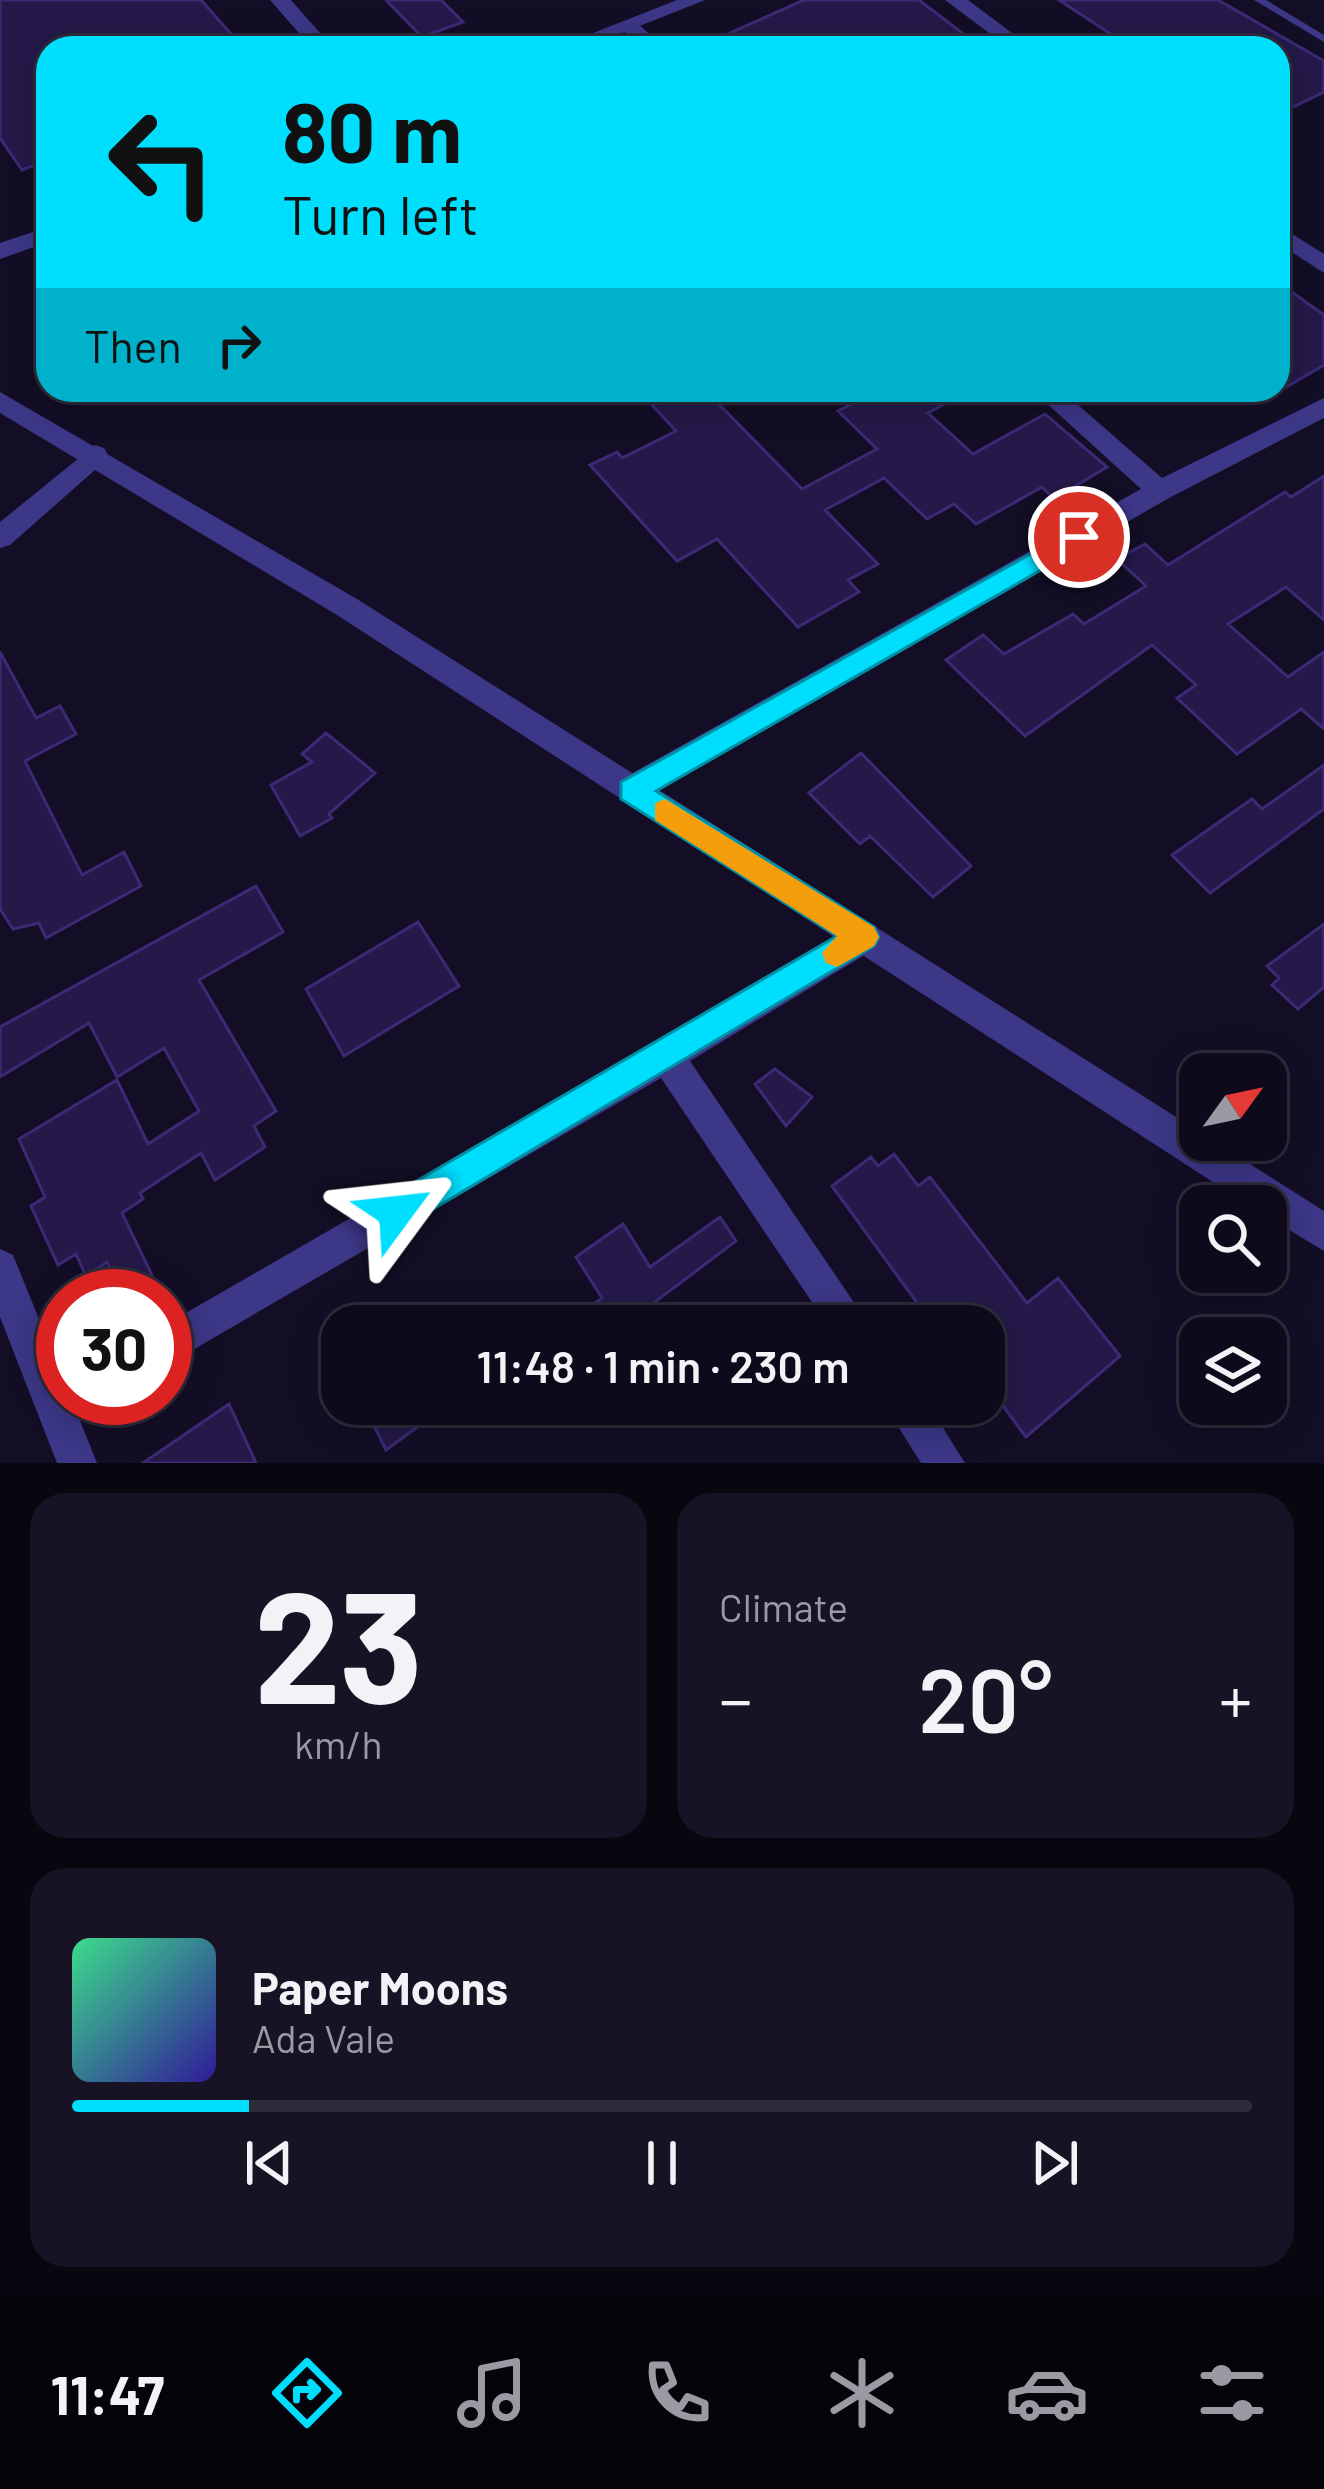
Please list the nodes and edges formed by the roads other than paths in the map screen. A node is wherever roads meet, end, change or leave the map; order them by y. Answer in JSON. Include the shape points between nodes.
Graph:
{"nodes":[{"id":1,"x":280,"y":0,"type":"edge"},
{"id":2,"x":695,"y":0,"type":"edge"},
{"id":3,"x":955,"y":0,"type":"edge"},
{"id":4,"x":1258,"y":0,"type":"edge"},
{"id":5,"x":629,"y":26,"type":"junction"},
{"id":6,"x":312,"y":36,"type":"edge"},
{"id":7,"x":600,"y":36,"type":"edge"},
{"id":8,"x":641,"y":36,"type":"edge"},
{"id":9,"x":1005,"y":36,"type":"edge"},
{"id":10,"x":1324,"y":39,"type":"edge"},
{"id":11,"x":36,"y":238,"type":"edge"},
{"id":12,"x":1290,"y":241,"type":"edge"},
{"id":13,"x":0,"y":251,"type":"edge"},
{"id":14,"x":1324,"y":265,"type":"edge"},
{"id":15,"x":0,"y":401,"type":"edge"},
{"id":16,"x":1059,"y":402,"type":"edge"},
{"id":17,"x":1324,"y":406,"type":"edge"},
{"id":18,"x":95,"y":455,"type":"junction"},
{"id":19,"x":1160,"y":490,"type":"junction"},
{"id":20,"x":0,"y":538,"type":"edge"},
{"id":21,"x":631,"y":790,"type":"junction"},
{"id":22,"x":864,"y":937,"type":"junction"},
{"id":23,"x":666,"y":1056,"type":"junction"},
{"id":24,"x":1324,"y":1232,"type":"edge"},
{"id":25,"x":0,"y":1268,"type":"edge"},
{"id":26,"x":837,"y":1305,"type":"edge"},
{"id":27,"x":192,"y":1330,"type":"edge"},
{"id":28,"x":14,"y":1348,"type":"edge"},
{"id":29,"x":36,"y":1372,"type":"edge"},
{"id":30,"x":70,"y":1425,"type":"edge"},
{"id":31,"x":919,"y":1425,"type":"edge"},
{"id":32,"x":76,"y":1463,"type":"edge"},
{"id":33,"x":945,"y":1463,"type":"edge"}],
"edges":[{"from":1,"to":6,"type":"street"},
{"from":2,"to":5,"type":"street"},
{"from":3,"to":9,"type":"street"},
{"from":4,"to":10,"type":"lane"},
{"from":5,"to":7,"type":"street"},
{"from":5,"to":8,"type":"street"},
{"from":11,"to":13,"type":"street"},
{"from":12,"to":14,"type":"street"},
{"from":15,"to":18,"type":"street"},
{"from":16,"to":19,"type":"street"},
{"from":17,"to":19,"type":"street"},
{"from":18,"to":20,"type":"street"},
{"from":18,"to":21,"type":"street"},
{"from":19,"to":21,"type":"street"},
{"from":21,"to":22,"type":"street"},
{"from":22,"to":23,"type":"street"},
{"from":22,"to":24,"type":"street"},
{"from":23,"to":26,"type":"street"},
{"from":23,"to":27,"type":"street"},
{"from":25,"to":28,"type":"street"},
{"from":28,"to":29,"type":"street"},
{"from":30,"to":32,"type":"street"},
{"from":31,"to":33,"type":"street"}]}
